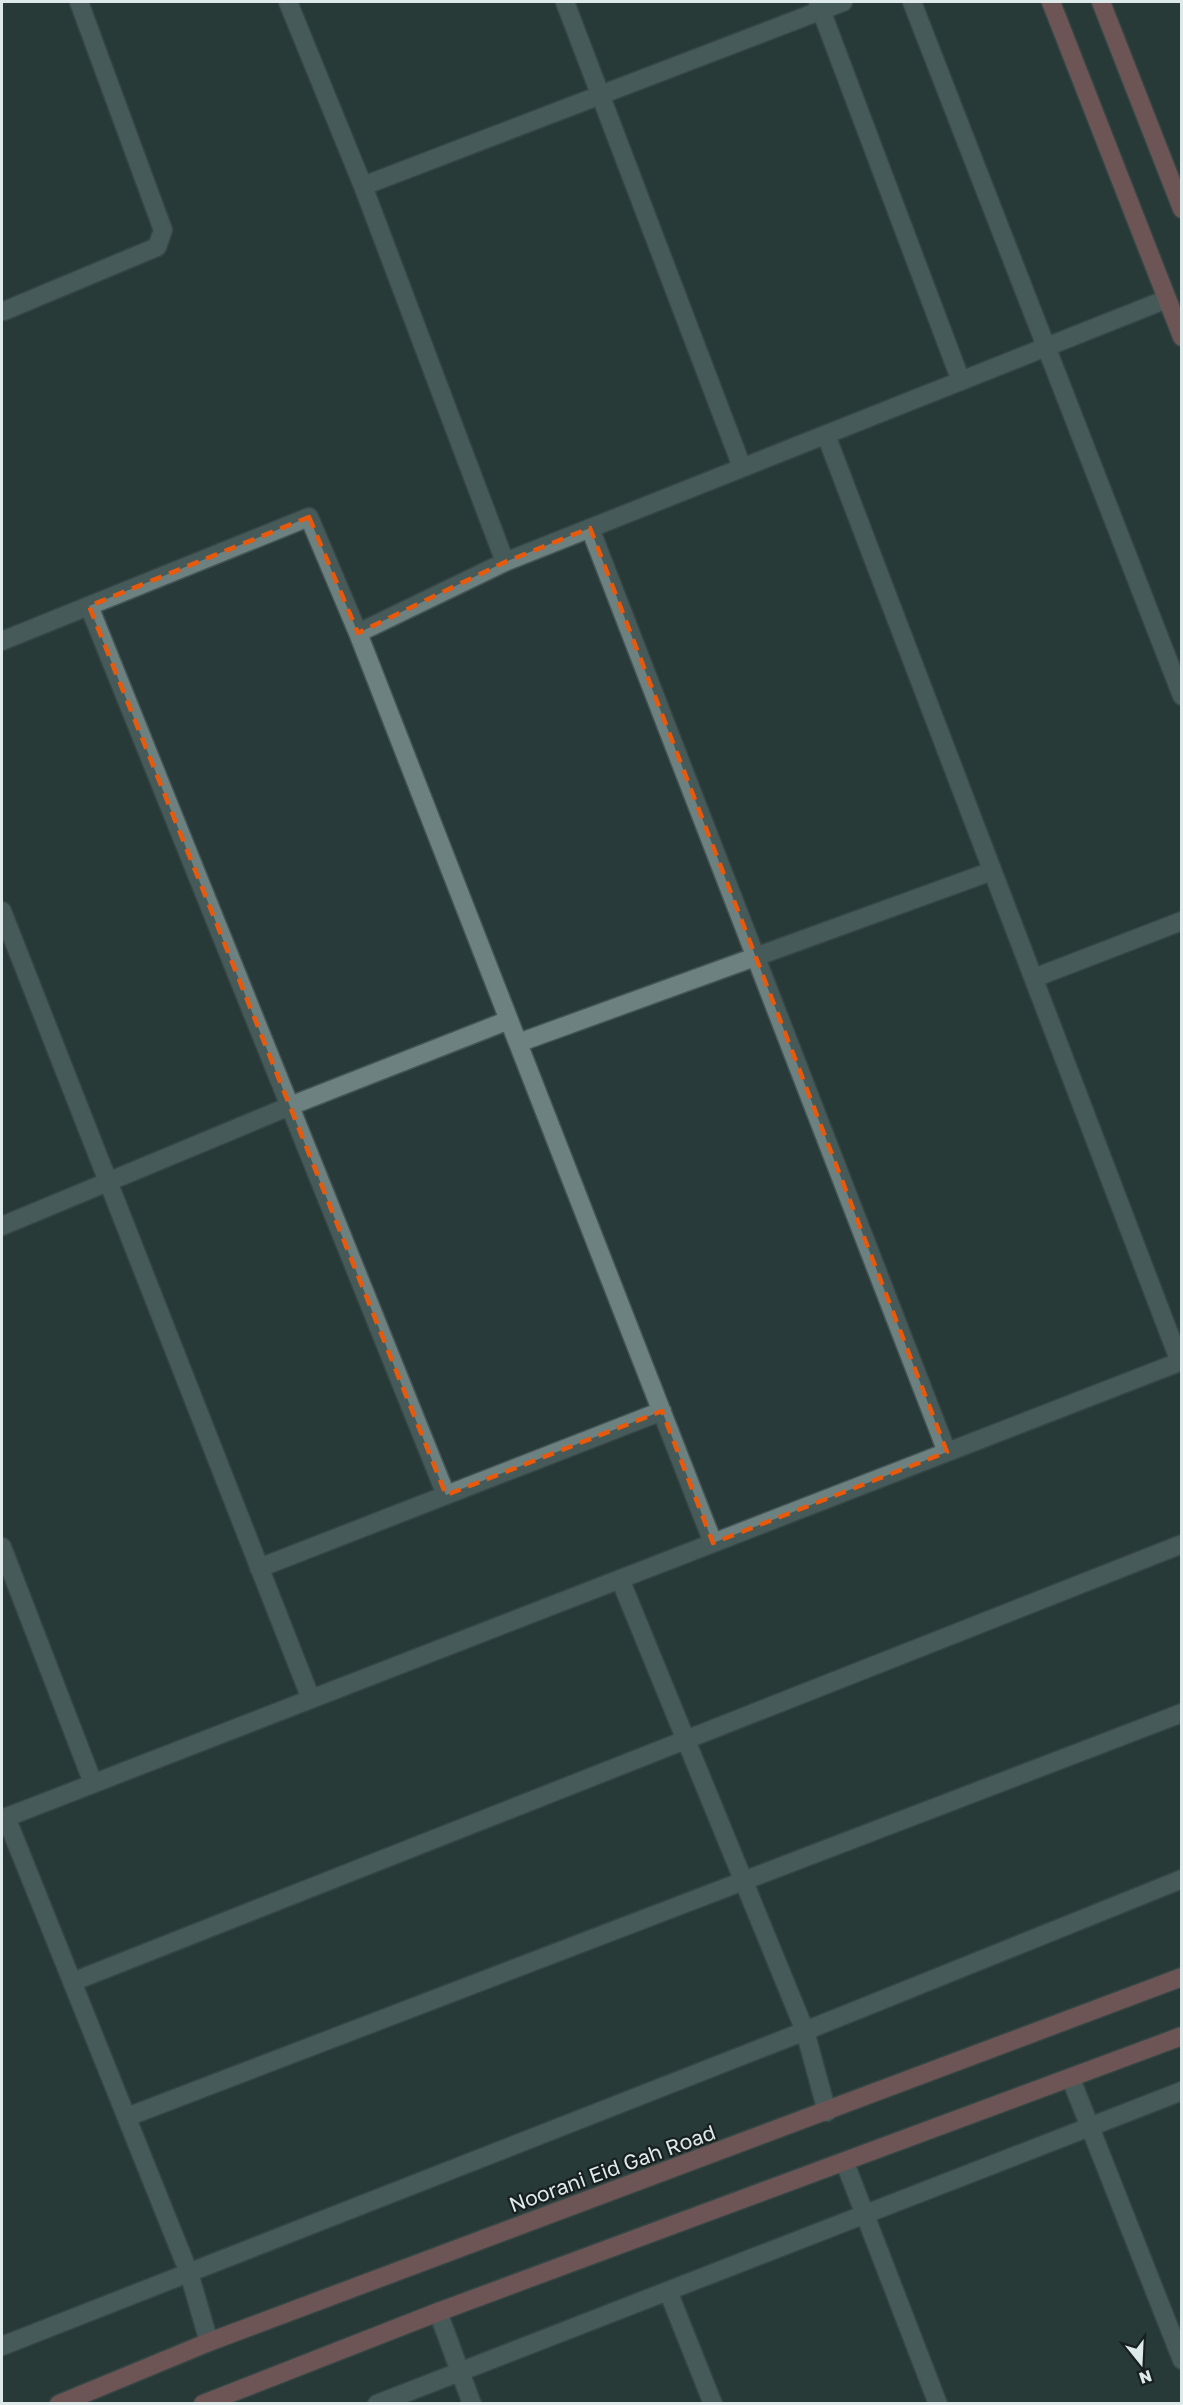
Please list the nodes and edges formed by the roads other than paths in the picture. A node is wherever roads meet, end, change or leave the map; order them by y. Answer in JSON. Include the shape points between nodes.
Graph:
{"nodes":[{"id":1,"x":79,"y":2,"type":"edge"},
{"id":2,"x":288,"y":2,"type":"edge"},
{"id":3,"x":565,"y":2,"type":"edge"},
{"id":4,"x":843,"y":2,"type":"edge"},
{"id":5,"x":912,"y":2,"type":"edge"},
{"id":6,"x":1052,"y":2,"type":"edge"},
{"id":7,"x":1101,"y":2,"type":"edge"},
{"id":8,"x":820,"y":6,"type":"edge"},
{"id":9,"x":601,"y":95,"type":"junction"},
{"id":10,"x":363,"y":186,"type":"junction"},
{"id":11,"x":1182,"y":209,"type":"edge"},
{"id":12,"x":1167,"y":299,"type":"junction"},
{"id":13,"x":4,"y":311,"type":"dead end"},
{"id":14,"x":1182,"y":337,"type":"edge"},
{"id":15,"x":1045,"y":347,"type":"junction"},
{"id":16,"x":961,"y":381,"type":"junction"},
{"id":17,"x":825,"y":435,"type":"junction"},
{"id":18,"x":742,"y":467,"type":"junction"},
{"id":19,"x":590,"y":528,"type":"junction"},
{"id":20,"x":505,"y":562,"type":"junction"},
{"id":21,"x":89,"y":606,"type":"junction"},
{"id":22,"x":358,"y":633,"type":"junction"},
{"id":23,"x":2,"y":641,"type":"edge"},
{"id":24,"x":1182,"y":696,"type":"edge"},
{"id":25,"x":992,"y":871,"type":"junction"},
{"id":26,"x":2,"y":911,"type":"edge"},
{"id":27,"x":1182,"y":921,"type":"edge"},
{"id":28,"x":756,"y":958,"type":"junction"},
{"id":29,"x":1034,"y":978,"type":"junction"},
{"id":30,"x":509,"y":1020,"type":"junction"},
{"id":31,"x":518,"y":1043,"type":"junction"},
{"id":32,"x":290,"y":1106,"type":"junction"},
{"id":33,"x":108,"y":1183,"type":"junction"},
{"id":34,"x":2,"y":1226,"type":"edge"},
{"id":35,"x":1181,"y":1361,"type":"edge"},
{"id":36,"x":662,"y":1411,"type":"junction"},
{"id":37,"x":947,"y":1452,"type":"junction"},
{"id":38,"x":446,"y":1495,"type":"junction"},
{"id":39,"x":713,"y":1543,"type":"junction"},
{"id":40,"x":1182,"y":1544,"type":"edge"},
{"id":41,"x":2,"y":1547,"type":"edge"},
{"id":42,"x":259,"y":1568,"type":"junction"},
{"id":43,"x":620,"y":1579,"type":"junction"},
{"id":44,"x":311,"y":1699,"type":"junction"},
{"id":45,"x":1182,"y":1713,"type":"edge"},
{"id":46,"x":685,"y":1740,"type":"junction"},
{"id":47,"x":93,"y":1784,"type":"junction"},
{"id":48,"x":4,"y":1818,"type":"edge"},
{"id":49,"x":1182,"y":1879,"type":"edge"},
{"id":50,"x":744,"y":1881,"type":"junction"},
{"id":51,"x":1182,"y":1977,"type":"edge"},
{"id":52,"x":72,"y":1982,"type":"junction"},
{"id":53,"x":805,"y":2031,"type":"junction"},
{"id":54,"x":1182,"y":2036,"type":"edge"},
{"id":55,"x":1071,"y":2079,"type":"junction"},
{"id":56,"x":1182,"y":2091,"type":"edge"},
{"id":57,"x":827,"y":2112,"type":"junction"},
{"id":58,"x":127,"y":2117,"type":"junction"},
{"id":59,"x":1089,"y":2126,"type":"junction"},
{"id":60,"x":845,"y":2163,"type":"junction"},
{"id":61,"x":866,"y":2215,"type":"junction"},
{"id":62,"x":189,"y":2273,"type":"junction"},
{"id":63,"x":668,"y":2291,"type":"junction"},
{"id":64,"x":438,"y":2312,"type":"junction"},
{"id":65,"x":209,"y":2342,"type":"junction"},
{"id":66,"x":2,"y":2346,"type":"edge"},
{"id":67,"x":1182,"y":2360,"type":"edge"},
{"id":68,"x":460,"y":2371,"type":"junction"},
{"id":69,"x":59,"y":2403,"type":"edge"},
{"id":70,"x":203,"y":2403,"type":"edge"},
{"id":71,"x":377,"y":2403,"type":"edge"},
{"id":72,"x":472,"y":2403,"type":"edge"},
{"id":73,"x":712,"y":2403,"type":"edge"},
{"id":74,"x":938,"y":2403,"type":"edge"}],
"edges":[{"from":1,"to":13,"type":"street","via":[[163,230],[162,240],[157,247]]},
{"from":2,"to":10,"type":"street"},
{"from":3,"to":9,"type":"street"},
{"from":4,"to":8,"type":"street"},
{"from":5,"to":15,"type":"street"},
{"from":6,"to":12,"type":"main road"},
{"from":7,"to":11,"type":"main road"},
{"from":8,"to":9,"type":"street"},
{"from":8,"to":16,"type":"street"},
{"from":9,"to":10,"type":"street"},
{"from":9,"to":18,"type":"street"},
{"from":10,"to":20,"type":"street"},
{"from":12,"to":14,"type":"main road"},
{"from":12,"to":15,"type":"street"},
{"from":15,"to":16,"type":"street"},
{"from":15,"to":24,"type":"street"},
{"from":16,"to":17,"type":"street"},
{"from":17,"to":18,"type":"street"},
{"from":17,"to":25,"type":"street"},
{"from":18,"to":19,"type":"street"},
{"from":19,"to":20,"type":"street"},
{"from":19,"to":28,"type":"street"},
{"from":20,"to":22,"type":"street"},
{"from":21,"to":22,"type":"street","via":[[309,517]]},
{"from":21,"to":23,"type":"street"},
{"from":21,"to":32,"type":"street"},
{"from":22,"to":30,"type":"street"},
{"from":25,"to":28,"type":"street"},
{"from":25,"to":29,"type":"street"},
{"from":26,"to":33,"type":"street"},
{"from":27,"to":29,"type":"street"},
{"from":28,"to":31,"type":"street"},
{"from":28,"to":37,"type":"street"},
{"from":29,"to":35,"type":"street"},
{"from":30,"to":31,"type":"street"},
{"from":30,"to":32,"type":"street"},
{"from":31,"to":36,"type":"street"},
{"from":32,"to":33,"type":"street"},
{"from":32,"to":38,"type":"street"},
{"from":33,"to":34,"type":"street"},
{"from":33,"to":42,"type":"street"},
{"from":35,"to":37,"type":"street"},
{"from":36,"to":38,"type":"street"},
{"from":36,"to":39,"type":"street"},
{"from":37,"to":39,"type":"street"},
{"from":38,"to":42,"type":"street"},
{"from":39,"to":43,"type":"street"},
{"from":40,"to":46,"type":"street"},
{"from":41,"to":47,"type":"street"},
{"from":42,"to":44,"type":"street"},
{"from":43,"to":44,"type":"street"},
{"from":43,"to":46,"type":"street"},
{"from":44,"to":47,"type":"street"},
{"from":45,"to":50,"type":"street"},
{"from":46,"to":50,"type":"street"},
{"from":46,"to":52,"type":"street"},
{"from":47,"to":48,"type":"street"},
{"from":48,"to":52,"type":"street"},
{"from":49,"to":53,"type":"street"},
{"from":50,"to":53,"type":"street"},
{"from":50,"to":58,"type":"street"},
{"from":51,"to":57,"type":"main road","name":"Noorani Eid Gah Road"},
{"from":52,"to":58,"type":"street"},
{"from":53,"to":57,"type":"street"},
{"from":53,"to":62,"type":"street"},
{"from":54,"to":55,"type":"main road"},
{"from":55,"to":59,"type":"street"},
{"from":55,"to":60,"type":"main road"},
{"from":56,"to":59,"type":"street"},
{"from":57,"to":65,"type":"main road","name":"Noorani Eid Gah Road"},
{"from":58,"to":62,"type":"street"},
{"from":59,"to":61,"type":"street"},
{"from":59,"to":67,"type":"street"},
{"from":60,"to":61,"type":"street"},
{"from":60,"to":64,"type":"main road"},
{"from":61,"to":63,"type":"street"},
{"from":61,"to":74,"type":"street"},
{"from":62,"to":65,"type":"street"},
{"from":62,"to":66,"type":"street"},
{"from":63,"to":68,"type":"street"},
{"from":63,"to":73,"type":"street"},
{"from":64,"to":68,"type":"street"},
{"from":64,"to":70,"type":"main road"},
{"from":65,"to":69,"type":"main road","name":"Noorani Eid Gah Road"},
{"from":68,"to":71,"type":"street"},
{"from":68,"to":72,"type":"street"}]}
